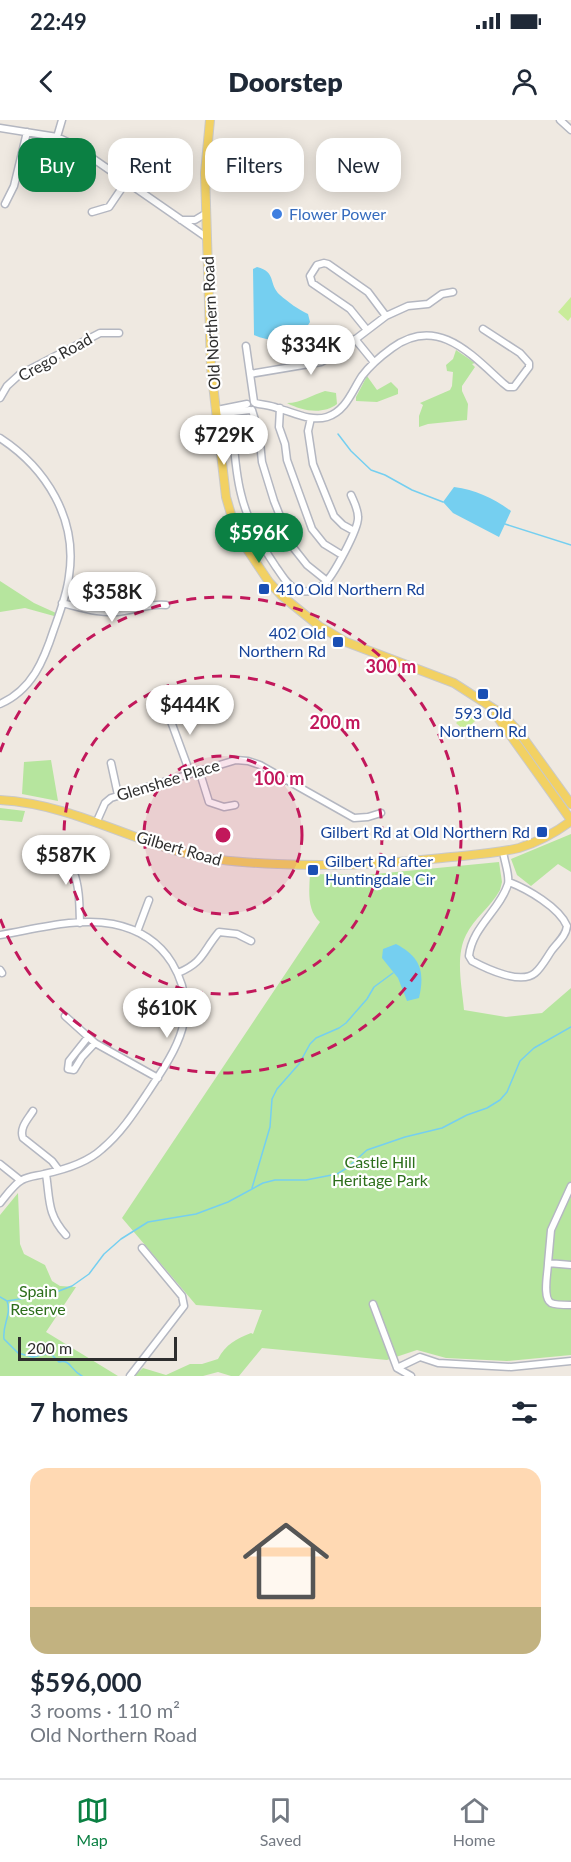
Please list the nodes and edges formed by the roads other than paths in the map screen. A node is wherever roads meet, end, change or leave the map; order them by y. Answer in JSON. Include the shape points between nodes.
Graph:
{"nodes":[{"id":1,"x":62,"y":120,"type":"edge"},
{"id":2,"x":210,"y":120,"type":"edge"},
{"id":3,"x":560,"y":120,"type":"edge"},
{"id":4,"x":0,"y":128,"type":"edge"},
{"id":5,"x":571,"y":130,"type":"edge"},
{"id":6,"x":27,"y":132,"type":"junction"},
{"id":7,"x":57,"y":137,"type":"junction"},
{"id":8,"x":108,"y":169,"type":"edge"},
{"id":9,"x":119,"y":192,"type":"edge"},
{"id":10,"x":140,"y":192,"type":"edge"},
{"id":11,"x":5,"y":204,"type":"dead end"},
{"id":12,"x":92,"y":212,"type":"dead end"},
{"id":13,"x":206,"y":214,"type":"junction"},
{"id":14,"x":181,"y":220,"type":"junction"},
{"id":15,"x":206,"y":237,"type":"junction"},
{"id":16,"x":453,"y":292,"type":"dead end"},
{"id":17,"x":386,"y":315,"type":"junction"},
{"id":18,"x":483,"y":328,"type":"dead end"},
{"id":19,"x":367,"y":330,"type":"junction"},
{"id":20,"x":119,"y":333,"type":"dead end"},
{"id":21,"x":356,"y":339,"type":"junction"},
{"id":22,"x":246,"y":346,"type":"dead end"},
{"id":23,"x":373,"y":361,"type":"junction"},
{"id":24,"x":250,"y":374,"type":"junction"},
{"id":25,"x":0,"y":398,"type":"edge"},
{"id":26,"x":252,"y":404,"type":"junction"},
{"id":27,"x":280,"y":408,"type":"junction"},
{"id":28,"x":216,"y":410,"type":"junction"},
{"id":29,"x":231,"y":412,"type":"junction"},
{"id":30,"x":311,"y":418,"type":"junction"},
{"id":31,"x":0,"y":438,"type":"edge"},
{"id":32,"x":351,"y":495,"type":"dead end"},
{"id":33,"x":354,"y":531,"type":"junction"},
{"id":34,"x":342,"y":555,"type":"junction"},
{"id":35,"x":327,"y":581,"type":"junction"},
{"id":36,"x":62,"y":603,"type":"junction"},
{"id":37,"x":166,"y":605,"type":"dead end"},
{"id":38,"x":0,"y":704,"type":"edge"},
{"id":39,"x":168,"y":704,"type":"dead end"},
{"id":40,"x":490,"y":706,"type":"junction"},
{"id":41,"x":111,"y":763,"type":"dead end"},
{"id":42,"x":199,"y":770,"type":"junction"},
{"id":43,"x":190,"y":773,"type":"junction"},
{"id":44,"x":118,"y":795,"type":"junction"},
{"id":45,"x":0,"y":800,"type":"edge"},
{"id":46,"x":571,"y":804,"type":"edge"},
{"id":47,"x":235,"y":805,"type":"dead end"},
{"id":48,"x":381,"y":813,"type":"dead end"},
{"id":49,"x":571,"y":820,"type":"edge"},
{"id":50,"x":97,"y":821,"type":"junction"},
{"id":51,"x":503,"y":851,"type":"junction"},
{"id":52,"x":37,"y":857,"type":"dead end"},
{"id":53,"x":509,"y":882,"type":"junction"},
{"id":54,"x":149,"y":900,"type":"dead end"},
{"id":55,"x":80,"y":922,"type":"junction"},
{"id":56,"x":569,"y":928,"type":"edge"},
{"id":57,"x":137,"y":932,"type":"junction"},
{"id":58,"x":0,"y":935,"type":"edge"},
{"id":59,"x":251,"y":941,"type":"dead end"},
{"id":60,"x":178,"y":973,"type":"junction"},
{"id":61,"x":65,"y":1016,"type":"dead end"},
{"id":62,"x":88,"y":1037,"type":"junction"},
{"id":63,"x":95,"y":1043,"type":"junction"},
{"id":64,"x":158,"y":1078,"type":"junction"},
{"id":65,"x":33,"y":1111,"type":"dead end"},
{"id":66,"x":0,"y":1164,"type":"edge"},
{"id":67,"x":57,"y":1169,"type":"junction"},
{"id":68,"x":46,"y":1174,"type":"junction"},
{"id":69,"x":20,"y":1180,"type":"junction"},
{"id":70,"x":571,"y":1186,"type":"edge"},
{"id":71,"x":0,"y":1203,"type":"edge"},
{"id":72,"x":66,"y":1235,"type":"dead end"},
{"id":73,"x":142,"y":1248,"type":"dead end"},
{"id":74,"x":548,"y":1263,"type":"junction"},
{"id":75,"x":571,"y":1265,"type":"edge"},
{"id":76,"x":373,"y":1304,"type":"dead end"},
{"id":77,"x":571,"y":1305,"type":"edge"},
{"id":78,"x":571,"y":1361,"type":"edge"},
{"id":79,"x":397,"y":1368,"type":"junction"},
{"id":80,"x":130,"y":1376,"type":"edge"},
{"id":81,"x":411,"y":1376,"type":"edge"}],
"edges":[{"from":1,"to":7,"type":"street"},
{"from":2,"to":13,"type":"main road","name":"Old Northern Road"},
{"from":3,"to":5,"type":"street"},
{"from":4,"to":6,"type":"street"},
{"from":6,"to":7,"type":"street"},
{"from":6,"to":11,"type":"street","via":[[14,186]]},
{"from":7,"to":8,"type":"street"},
{"from":9,"to":12,"type":"street","via":[[109,207]]},
{"from":10,"to":14,"type":"street"},
{"from":13,"to":14,"type":"street","via":[[195,220]]},
{"from":13,"to":15,"type":"main road","name":"Old Northern Road"},
{"from":14,"to":15,"type":"street"},
{"from":15,"to":28,"type":"main road","name":"Old Northern Road"},
{"from":16,"to":17,"type":"street","via":[[428,304],[408,306]]},
{"from":17,"to":19,"type":"street"},
{"from":17,"to":19,"type":"street","via":[[368,292],[328,264],[317,264],[310,276],[312,283],[350,309]]},
{"from":18,"to":23,"type":"street","via":[[529,363],[514,387],[508,387],[455,343],[434,335],[399,343]]},
{"from":19,"to":21,"type":"street"},
{"from":20,"to":25,"type":"street","name":"Crego Road","via":[[100,333],[19,375]]},
{"from":21,"to":23,"type":"street"},
{"from":21,"to":24,"type":"street","via":[[318,363]]},
{"from":22,"to":24,"type":"street"},
{"from":23,"to":30,"type":"street","via":[[341,409],[327,417]]},
{"from":24,"to":26,"type":"street"},
{"from":26,"to":27,"type":"street"},
{"from":26,"to":28,"type":"street"},
{"from":26,"to":29,"type":"street"},
{"from":26,"to":35,"type":"street","via":[[262,462],[278,513],[292,546]]},
{"from":27,"to":30,"type":"street"},
{"from":27,"to":34,"type":"street","via":[[279,427],[287,460],[312,528],[324,544]]},
{"from":28,"to":29,"type":"street"},
{"from":28,"to":40,"type":"main road","name":"Old Northern Road","via":[[223,476],[233,521],[256,564],[282,596],[332,635],[454,683]]},
{"from":29,"to":35,"type":"street","via":[[241,494],[259,542],[292,587],[309,592]]},
{"from":30,"to":33,"type":"street","via":[[308,431],[313,464],[334,516]]},
{"from":31,"to":36,"type":"street","via":[[46,479],[60,506],[68,531],[70,562]]},
{"from":32,"to":33,"type":"street","via":[[359,518]]},
{"from":33,"to":34,"type":"street"},
{"from":34,"to":35,"type":"street"},
{"from":36,"to":37,"type":"street","via":[[121,612]]},
{"from":36,"to":38,"type":"street","via":[[42,664],[19,692]]},
{"from":39,"to":43,"type":"street"},
{"from":40,"to":46,"type":"main road","name":"Old Northern Road","via":[[519,732]]},
{"from":40,"to":49,"type":"main road","name":"Old Northern Road"},
{"from":41,"to":44,"type":"street"},
{"from":42,"to":43,"type":"street","name":"Glenshee Place"},
{"from":42,"to":47,"type":"street","via":[[211,804]]},
{"from":42,"to":48,"type":"street","name":"Glenshee Place","via":[[230,761],[248,761],[354,818]]},
{"from":43,"to":44,"type":"street","name":"Glenshee Place"},
{"from":44,"to":50,"type":"street","name":"Glenshee Place","via":[[105,803]]},
{"from":45,"to":50,"type":"main road","name":"Gilbert Road"},
{"from":49,"to":51,"type":"main road","name":"Gilbert Road","via":[[539,840]]},
{"from":50,"to":51,"type":"main road","name":"Gilbert Road","via":[[159,845],[229,862],[352,866]]},
{"from":51,"to":53,"type":"street"},
{"from":52,"to":55,"type":"street","via":[[59,858],[76,875]]},
{"from":53,"to":56,"type":"street","via":[[545,903]]},
{"from":53,"to":56,"type":"street","via":[[476,935],[470,952],[472,961],[515,978],[529,977]]},
{"from":54,"to":57,"type":"street"},
{"from":55,"to":57,"type":"street","via":[[113,924]]},
{"from":55,"to":58,"type":"street"},
{"from":57,"to":60,"type":"street","via":[[157,944]]},
{"from":59,"to":60,"type":"street","via":[[219,932],[194,967]]},
{"from":60,"to":64,"type":"street","via":[[186,1012],[183,1032]]},
{"from":61,"to":62,"type":"street"},
{"from":62,"to":63,"type":"street"},
{"from":62,"to":63,"type":"street","via":[[68,1068],[74,1070]]},
{"from":63,"to":64,"type":"street"},
{"from":64,"to":67,"type":"street","via":[[100,1152]]},
{"from":65,"to":67,"type":"street","via":[[22,1128],[23,1138]]},
{"from":66,"to":69,"type":"street"},
{"from":67,"to":68,"type":"street"},
{"from":68,"to":69,"type":"street"},
{"from":68,"to":72,"type":"street","via":[[51,1215]]},
{"from":69,"to":71,"type":"street"},
{"from":70,"to":74,"type":"street","via":[[550,1230]]},
{"from":73,"to":80,"type":"street","via":[[182,1296],[184,1306]]},
{"from":74,"to":75,"type":"street"},
{"from":74,"to":77,"type":"street","via":[[548,1300]]},
{"from":76,"to":79,"type":"street"},
{"from":78,"to":79,"type":"street","via":[[511,1367],[438,1363],[420,1357]]},
{"from":79,"to":81,"type":"street"}]}
